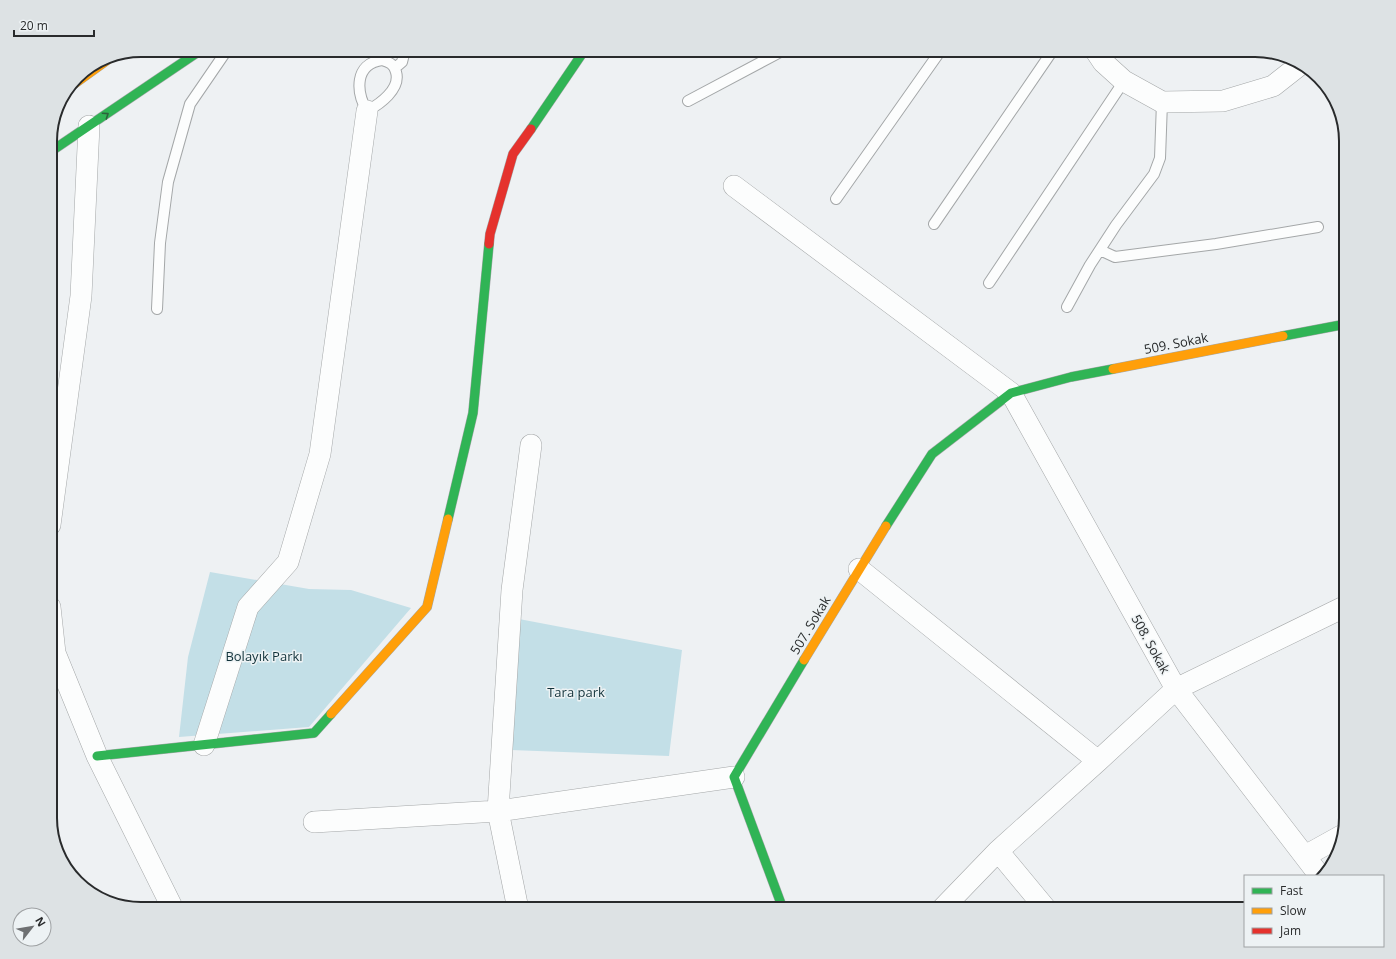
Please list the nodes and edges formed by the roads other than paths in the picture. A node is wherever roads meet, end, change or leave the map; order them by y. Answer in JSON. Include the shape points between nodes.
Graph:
{"nodes":[{"id":1,"x":191,"y":57,"type":"edge"},
{"id":2,"x":222,"y":57,"type":"edge"},
{"id":3,"x":403,"y":57,"type":"edge"},
{"id":4,"x":580,"y":57,"type":"edge"},
{"id":5,"x":771,"y":57,"type":"edge"},
{"id":6,"x":936,"y":57,"type":"edge"},
{"id":7,"x":1048,"y":57,"type":"edge"},
{"id":8,"x":1100,"y":57,"type":"edge"},
{"id":9,"x":395,"y":68,"type":"junction"},
{"id":10,"x":1296,"y":68,"type":"edge"},
{"id":11,"x":1124,"y":81,"type":"junction"},
{"id":12,"x":688,"y":101,"type":"dead end"},
{"id":13,"x":1162,"y":102,"type":"junction"},
{"id":14,"x":367,"y":111,"type":"junction"},
{"id":15,"x":89,"y":126,"type":"junction"},
{"id":16,"x":57,"y":147,"type":"edge"},
{"id":17,"x":734,"y":186,"type":"dead end"},
{"id":18,"x":836,"y":199,"type":"dead end"},
{"id":19,"x":934,"y":224,"type":"dead end"},
{"id":20,"x":1318,"y":227,"type":"dead end"},
{"id":21,"x":1100,"y":250,"type":"junction"},
{"id":22,"x":989,"y":283,"type":"dead end"},
{"id":23,"x":1067,"y":307,"type":"dead end"},
{"id":24,"x":157,"y":309,"type":"dead end"},
{"id":25,"x":1339,"y":325,"type":"edge"},
{"id":26,"x":1011,"y":393,"type":"junction"},
{"id":27,"x":532,"y":445,"type":"dead end"},
{"id":28,"x":57,"y":475,"type":"edge"},
{"id":29,"x":859,"y":569,"type":"junction"},
{"id":30,"x":1339,"y":609,"type":"edge"},
{"id":31,"x":57,"y":659,"type":"edge"},
{"id":32,"x":1176,"y":688,"type":"junction"},
{"id":33,"x":204,"y":745,"type":"junction"},
{"id":34,"x":97,"y":756,"type":"junction"},
{"id":35,"x":1098,"y":762,"type":"junction"},
{"id":36,"x":734,"y":777,"type":"junction"},
{"id":37,"x":498,"y":811,"type":"junction"},
{"id":38,"x":314,"y":822,"type":"dead end"},
{"id":39,"x":1336,"y":838,"type":"edge"},
{"id":40,"x":998,"y":851,"type":"junction"},
{"id":41,"x":1305,"y":856,"type":"junction"},
{"id":42,"x":1318,"y":873,"type":"edge"},
{"id":43,"x":170,"y":902,"type":"edge"},
{"id":44,"x":517,"y":902,"type":"edge"},
{"id":45,"x":780,"y":902,"type":"edge"},
{"id":46,"x":949,"y":902,"type":"edge"},
{"id":47,"x":1040,"y":902,"type":"edge"}],
"edges":[{"from":15,"to":1,"type":"street","one_way":true},
{"from":2,"to":24,"type":"lane","via":[[190,104],[168,182],[160,243]]},
{"from":3,"to":9,"type":"lane"},
{"from":4,"to":33,"type":"street","via":[[513,154],[490,234],[473,413],[427,607],[314,733]]},
{"from":5,"to":12,"type":"lane"},
{"from":6,"to":18,"type":"lane"},
{"from":7,"to":19,"type":"lane"},
{"from":8,"to":11,"type":"street"},
{"from":9,"to":14,"type":"lane","via":[[396,84],[382,101]]},
{"from":9,"to":14,"type":"lane","via":[[382,60],[365,69],[358,83],[362,103]]},
{"from":10,"to":13,"type":"street","via":[[1273,86],[1223,101]]},
{"from":11,"to":13,"type":"street"},
{"from":11,"to":22,"type":"lane"},
{"from":13,"to":21,"type":"lane","via":[[1160,158],[1154,174]]},
{"from":14,"to":33,"type":"street","via":[[320,454],[288,562],[248,607]]},
{"from":15,"to":16,"type":"street"},
{"from":15,"to":28,"type":"street","via":[[82,296]]},
{"from":17,"to":26,"type":"street"},
{"from":20,"to":21,"type":"lane","via":[[1115,257]]},
{"from":21,"to":23,"type":"lane"},
{"from":25,"to":26,"type":"street","name":"509. Sokak","via":[[1071,377]]},
{"from":26,"to":29,"type":"street","name":"507. Sokak","via":[[932,454]]},
{"from":26,"to":32,"type":"street","name":"508. Sokak"},
{"from":27,"to":37,"type":"street","via":[[512,590]]},
{"from":29,"to":35,"type":"street"},
{"from":29,"to":36,"type":"street","name":"507. Sokak"},
{"from":30,"to":32,"type":"street"},
{"from":31,"to":34,"type":"street"},
{"from":32,"to":35,"type":"street"},
{"from":32,"to":41,"type":"street","name":"508. Sokak"},
{"from":33,"to":34,"type":"street"},
{"from":34,"to":43,"type":"street"},
{"from":35,"to":40,"type":"street"},
{"from":36,"to":37,"type":"street"},
{"from":36,"to":45,"type":"street"},
{"from":37,"to":38,"type":"street"},
{"from":37,"to":44,"type":"street"},
{"from":39,"to":41,"type":"street"},
{"from":40,"to":46,"type":"street"},
{"from":40,"to":47,"type":"street"},
{"from":41,"to":42,"type":"street","name":"508. Sokak"}]}
